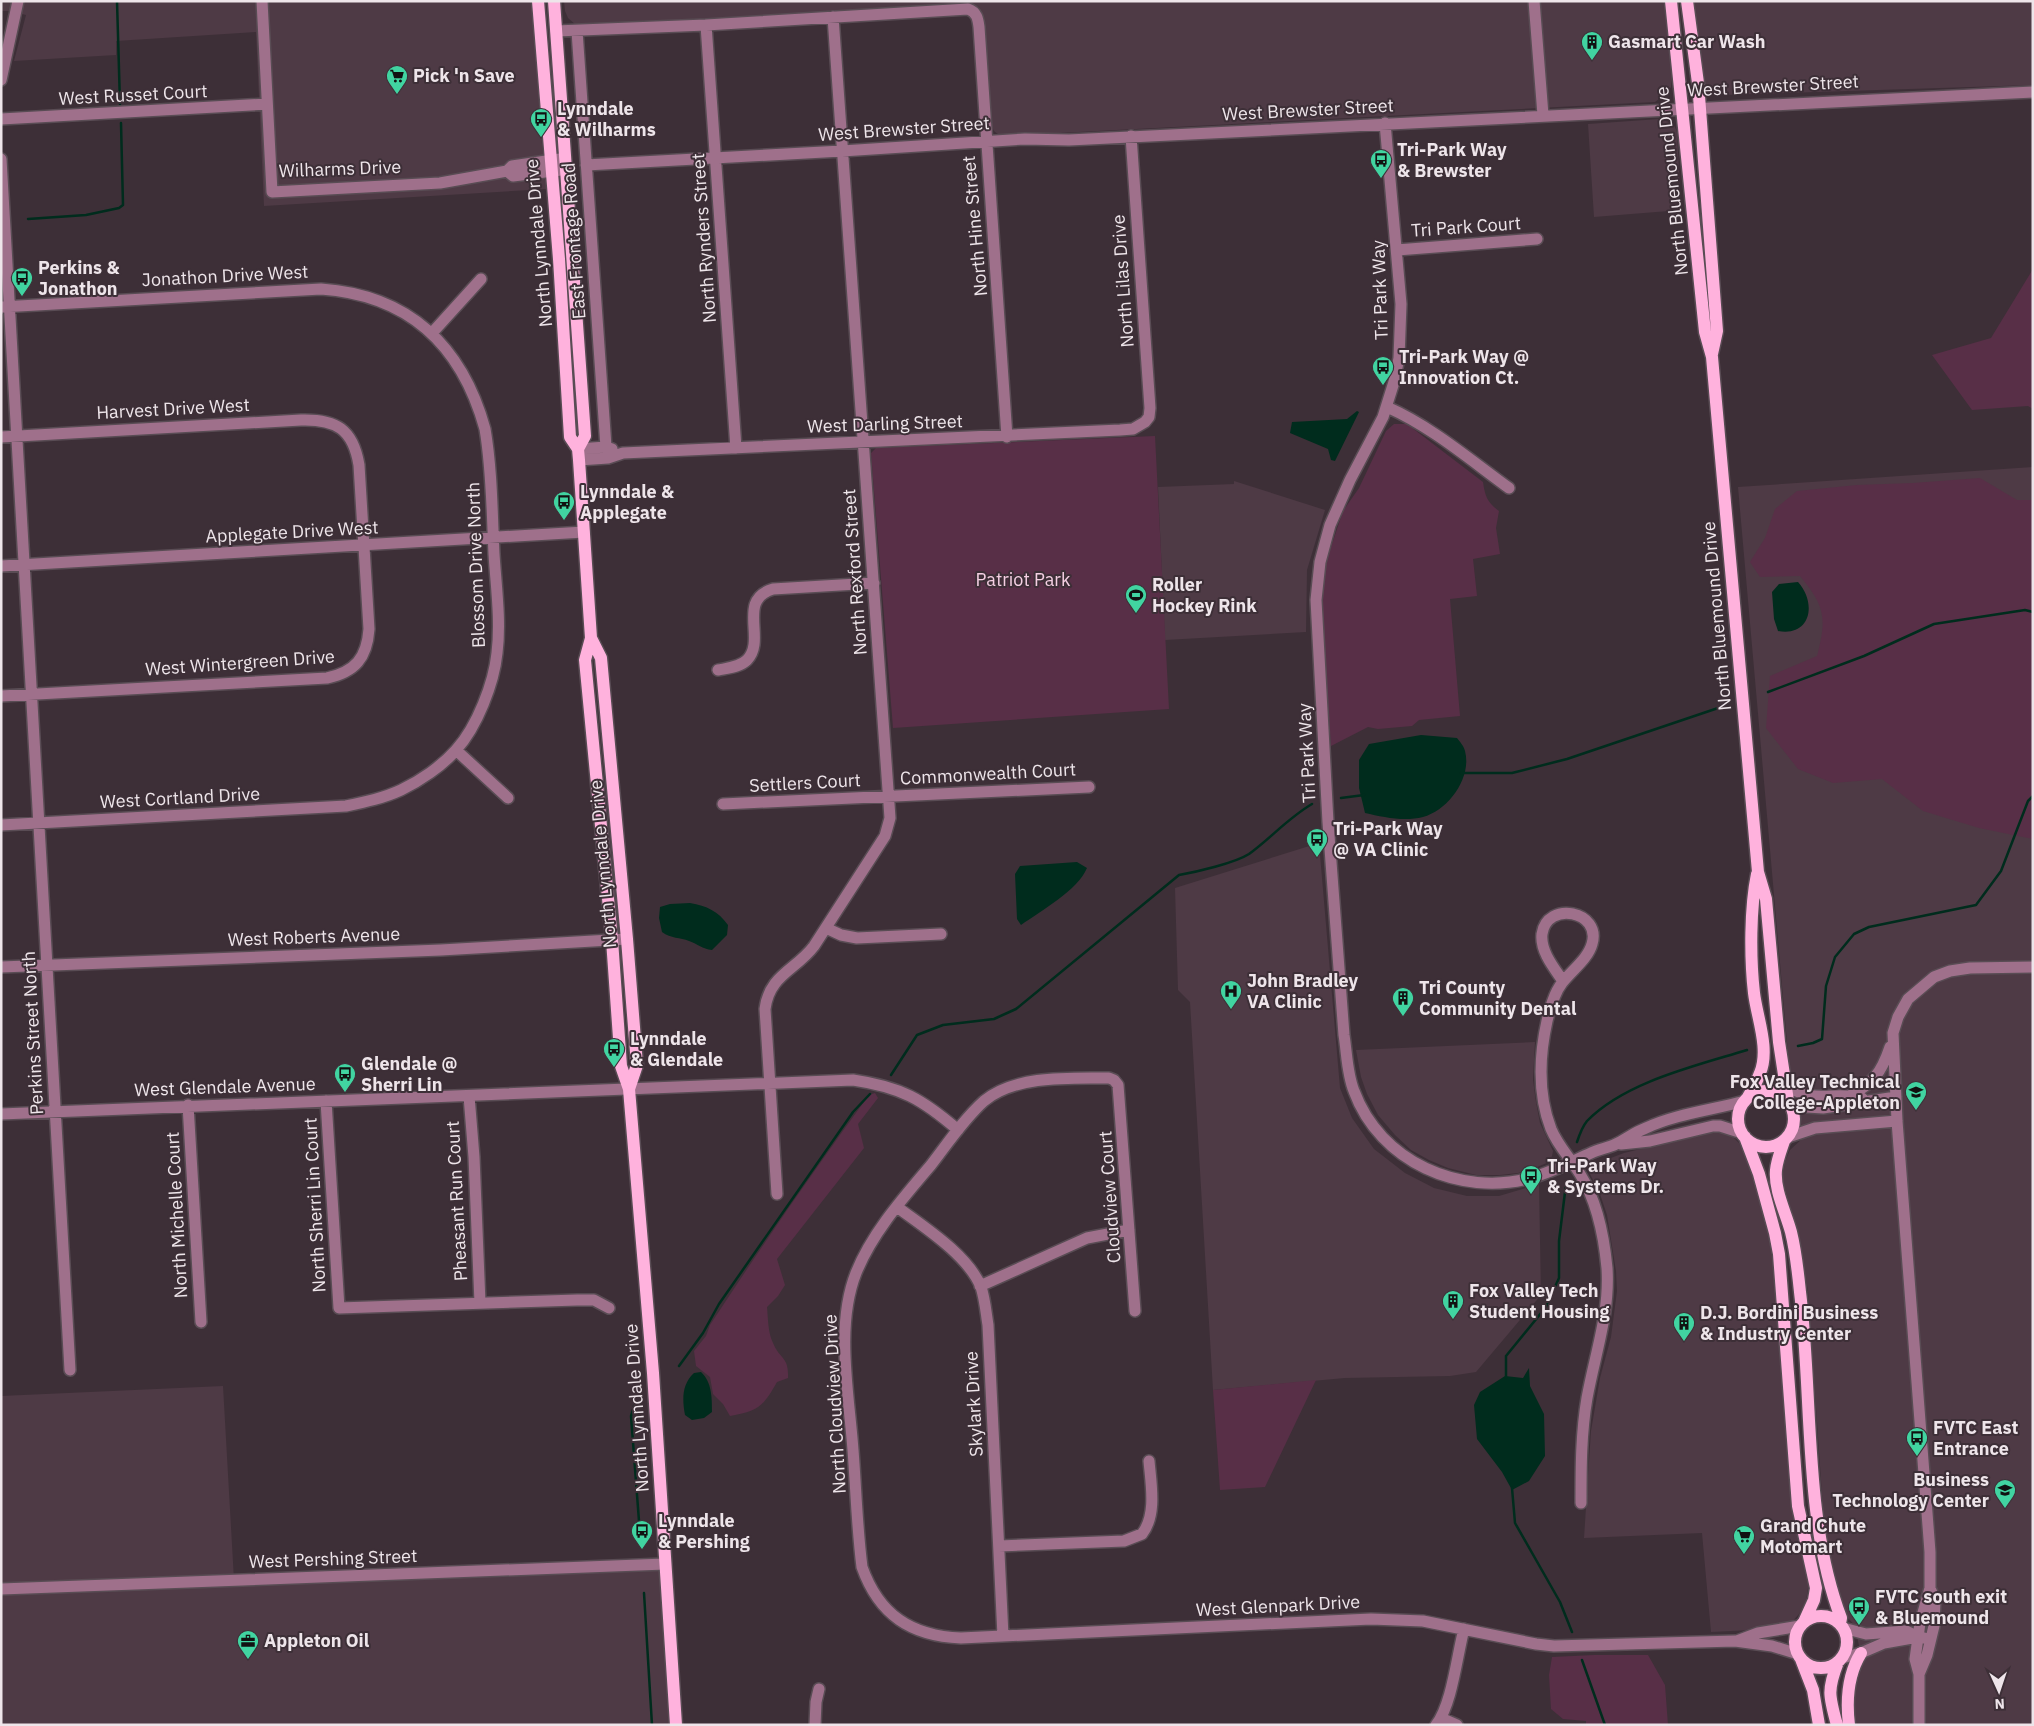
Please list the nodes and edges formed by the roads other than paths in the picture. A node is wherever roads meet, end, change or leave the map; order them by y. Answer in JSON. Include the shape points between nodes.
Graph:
{"nodes":[{"id":1,"x":18,"y":1,"type":"edge"},
{"id":2,"x":262,"y":1,"type":"edge"},
{"id":3,"x":538,"y":1,"type":"edge"},
{"id":4,"x":554,"y":1,"type":"edge"},
{"id":5,"x":876,"y":1,"type":"edge"},
{"id":6,"x":1534,"y":1,"type":"edge"},
{"id":7,"x":1671,"y":1,"type":"edge"},
{"id":8,"x":1687,"y":1,"type":"edge"},
{"id":9,"x":877,"y":14,"type":"junction"},
{"id":10,"x":833,"y":17,"type":"junction"},
{"id":11,"x":706,"y":25,"type":"junction"},
{"id":12,"x":556,"y":31,"type":"junction"},
{"id":13,"x":577,"y":31,"type":"junction"},
{"id":14,"x":1,"y":80,"type":"edge"},
{"id":15,"x":2033,"y":92,"type":"edge"},
{"id":16,"x":267,"y":104,"type":"junction"},
{"id":17,"x":1699,"y":107,"type":"junction"},
{"id":18,"x":1682,"y":108,"type":"junction"},
{"id":19,"x":1543,"y":116,"type":"junction"},
{"id":20,"x":1,"y":119,"type":"edge"},
{"id":21,"x":1385,"y":123,"type":"junction"},
{"id":22,"x":1130,"y":136,"type":"junction"},
{"id":23,"x":986,"y":142,"type":"junction"},
{"id":24,"x":842,"y":152,"type":"junction"},
{"id":25,"x":716,"y":157,"type":"junction"},
{"id":26,"x":1,"y":159,"type":"edge"},
{"id":27,"x":567,"y":164,"type":"junction"},
{"id":28,"x":586,"y":164,"type":"junction"},
{"id":29,"x":550,"y":166,"type":"junction"},
{"id":30,"x":1537,"y":239,"type":"dead end"},
{"id":31,"x":1397,"y":250,"type":"junction"},
{"id":32,"x":481,"y":279,"type":"dead end"},
{"id":33,"x":5,"y":306,"type":"edge"},
{"id":34,"x":432,"y":334,"type":"junction"},
{"id":35,"x":1712,"y":357,"type":"junction"},
{"id":36,"x":1387,"y":407,"type":"junction"},
{"id":37,"x":1145,"y":422,"type":"joint"},
{"id":38,"x":344,"y":430,"type":"joint"},
{"id":39,"x":16,"y":436,"type":"junction"},
{"id":40,"x":1007,"y":436,"type":"junction"},
{"id":41,"x":1,"y":437,"type":"edge"},
{"id":42,"x":863,"y":442,"type":"junction"},
{"id":43,"x":606,"y":448,"type":"junction"},
{"id":44,"x":736,"y":448,"type":"junction"},
{"id":45,"x":624,"y":453,"type":"junction"},
{"id":46,"x":579,"y":454,"type":"junction"},
{"id":47,"x":1509,"y":488,"type":"dead end"},
{"id":48,"x":584,"y":532,"type":"junction"},
{"id":49,"x":493,"y":538,"type":"junction"},
{"id":50,"x":364,"y":545,"type":"junction"},
{"id":51,"x":24,"y":565,"type":"junction"},
{"id":52,"x":1,"y":566,"type":"edge"},
{"id":53,"x":874,"y":583,"type":"junction"},
{"id":54,"x":591,"y":638,"type":"junction"},
{"id":55,"x":718,"y":670,"type":"dead end"},
{"id":56,"x":32,"y":695,"type":"junction"},
{"id":57,"x":1,"y":696,"type":"edge"},
{"id":58,"x":456,"y":750,"type":"junction"},
{"id":59,"x":1090,"y":786,"type":"dead end"},
{"id":60,"x":889,"y":796,"type":"junction"},
{"id":61,"x":508,"y":798,"type":"dead end"},
{"id":62,"x":361,"y":803,"type":"joint"},
{"id":63,"x":723,"y":804,"type":"dead end"},
{"id":64,"x":38,"y":824,"type":"junction"},
{"id":65,"x":1,"y":826,"type":"edge"},
{"id":66,"x":1758,"y":872,"type":"junction"},
{"id":67,"x":826,"y":928,"type":"junction"},
{"id":68,"x":941,"y":934,"type":"dead end"},
{"id":69,"x":627,"y":939,"type":"junction"},
{"id":70,"x":612,"y":940,"type":"junction"},
{"id":71,"x":47,"y":965,"type":"junction"},
{"id":72,"x":1,"y":967,"type":"edge"},
{"id":73,"x":2033,"y":967,"type":"edge"},
{"id":74,"x":1563,"y":982,"type":"junction"},
{"id":75,"x":1892,"y":1042,"type":"junction"},
{"id":76,"x":1116,"y":1082,"type":"joint"},
{"id":77,"x":768,"y":1083,"type":"junction"},
{"id":78,"x":1785,"y":1084,"type":"junction"},
{"id":79,"x":629,"y":1089,"type":"junction"},
{"id":80,"x":469,"y":1096,"type":"junction"},
{"id":81,"x":1848,"y":1097,"type":"junction"},
{"id":82,"x":1896,"y":1097,"type":"junction"},
{"id":83,"x":1746,"y":1099,"type":"junction"},
{"id":84,"x":1868,"y":1100,"type":"junction"},
{"id":85,"x":326,"y":1101,"type":"junction"},
{"id":86,"x":1790,"y":1104,"type":"junction"},
{"id":87,"x":188,"y":1105,"type":"junction"},
{"id":88,"x":54,"y":1112,"type":"junction"},
{"id":89,"x":1,"y":1114,"type":"edge"},
{"id":90,"x":1897,"y":1121,"type":"junction"},
{"id":91,"x":958,"y":1130,"type":"junction"},
{"id":92,"x":1743,"y":1135,"type":"junction"},
{"id":93,"x":1786,"y":1139,"type":"junction"},
{"id":94,"x":1614,"y":1145,"type":"junction"},
{"id":95,"x":1572,"y":1162,"type":"junction"},
{"id":96,"x":777,"y":1194,"type":"dead end"},
{"id":97,"x":897,"y":1207,"type":"junction"},
{"id":98,"x":1130,"y":1230,"type":"junction"},
{"id":99,"x":980,"y":1286,"type":"junction"},
{"id":100,"x":480,"y":1303,"type":"junction"},
{"id":101,"x":338,"y":1308,"type":"joint"},
{"id":102,"x":609,"y":1308,"type":"dead end"},
{"id":103,"x":1135,"y":1311,"type":"dead end"},
{"id":104,"x":201,"y":1322,"type":"dead end"},
{"id":105,"x":70,"y":1370,"type":"dead end"},
{"id":106,"x":1149,"y":1461,"type":"dead end"},
{"id":107,"x":1581,"y":1503,"type":"dead end"},
{"id":108,"x":999,"y":1546,"type":"junction"},
{"id":109,"x":861,"y":1558,"type":"joint"},
{"id":110,"x":665,"y":1564,"type":"junction"},
{"id":111,"x":1930,"y":1588,"type":"junction"},
{"id":112,"x":1,"y":1589,"type":"edge"},
{"id":113,"x":1802,"y":1624,"type":"junction"},
{"id":114,"x":1842,"y":1626,"type":"junction"},
{"id":115,"x":1464,"y":1629,"type":"junction"},
{"id":116,"x":1003,"y":1636,"type":"junction"},
{"id":117,"x":1918,"y":1637,"type":"junction"},
{"id":118,"x":1931,"y":1640,"type":"junction"},
{"id":119,"x":1736,"y":1641,"type":"junction"},
{"id":120,"x":1861,"y":1653,"type":"junction"},
{"id":121,"x":1800,"y":1656,"type":"junction"},
{"id":122,"x":1840,"y":1660,"type":"junction"},
{"id":123,"x":1919,"y":1674,"type":"junction"},
{"id":124,"x":819,"y":1689,"type":"dead end"},
{"id":125,"x":1438,"y":1721,"type":"edge"},
{"id":126,"x":676,"y":1725,"type":"edge"},
{"id":127,"x":814,"y":1725,"type":"edge"},
{"id":128,"x":1457,"y":1725,"type":"edge"},
{"id":129,"x":1819,"y":1725,"type":"edge"},
{"id":130,"x":1837,"y":1725,"type":"edge"},
{"id":131,"x":1849,"y":1725,"type":"edge"},
{"id":132,"x":1919,"y":1725,"type":"edge"}],
"edges":[{"from":1,"to":14,"type":"street"},
{"from":2,"to":16,"type":"street","name":"Wilharms Drive"},
{"from":3,"to":29,"type":"main road","name":"North Lynndale Drive"},
{"from":4,"to":12,"type":"main road","name":"North Lynndale Drive"},
{"from":5,"to":9,"type":"street"},
{"from":6,"to":19,"type":"street"},
{"from":7,"to":18,"type":"main road","name":"North Bluemound Drive"},
{"from":8,"to":17,"type":"main road","name":"North Bluemound Drive"},
{"from":9,"to":10,"type":"street"},
{"from":9,"to":23,"type":"street","name":"North Hine Street","via":[[968,9],[976,14]]},
{"from":10,"to":11,"type":"street"},
{"from":10,"to":24,"type":"street","name":"North Rexford Street"},
{"from":11,"to":13,"type":"street"},
{"from":11,"to":25,"type":"street","name":"North Rynders Street"},
{"from":12,"to":13,"type":"street"},
{"from":12,"to":27,"type":"main road","name":"North Lynndale Drive"},
{"from":13,"to":28,"type":"street","name":"East Frontage Road"},
{"from":15,"to":17,"type":"street","name":"West Brewster Street"},
{"from":16,"to":20,"type":"street","name":"West Russet Court"},
{"from":16,"to":29,"type":"street","name":"Wilharms Drive","via":[[272,192],[440,183],[507,171],[513,176]]},
{"from":17,"to":18,"type":"street","name":"West Brewster Street"},
{"from":17,"to":35,"type":"main road","name":"North Bluemound Drive","via":[[1717,331]]},
{"from":18,"to":19,"type":"street","name":"West Brewster Street"},
{"from":18,"to":35,"type":"main road","name":"North Bluemound Drive","via":[[1705,332]]},
{"from":19,"to":21,"type":"street","name":"West Brewster Street"},
{"from":21,"to":22,"type":"street","name":"West Brewster Street"},
{"from":21,"to":31,"type":"street","name":"Tri Park Way"},
{"from":22,"to":23,"type":"street","name":"West Brewster Street"},
{"from":22,"to":37,"type":"street","name":"North Lilas Drive","via":[[1150,408]]},
{"from":23,"to":24,"type":"street","name":"West Brewster Street"},
{"from":23,"to":40,"type":"street","name":"North Hine Street"},
{"from":24,"to":25,"type":"street","name":"West Brewster Street"},
{"from":24,"to":42,"type":"street","name":"North Rexford Street"},
{"from":25,"to":28,"type":"street","name":"West Brewster Street"},
{"from":25,"to":44,"type":"street","name":"North Rynders Street"},
{"from":26,"to":33,"type":"street","name":"Perkins Street North"},
{"from":27,"to":29,"type":"street","name":"Wilharms Drive"},
{"from":27,"to":46,"type":"main road","name":"North Lynndale Drive","via":[[585,436]]},
{"from":28,"to":43,"type":"street","name":"East Frontage Road"},
{"from":29,"to":46,"type":"main road","name":"North Lynndale Drive","via":[[570,436]]},
{"from":30,"to":31,"type":"street","name":"Tri Park Court"},
{"from":31,"to":36,"type":"street","name":"Tri Park Way","via":[[1401,329],[1399,358]]},
{"from":32,"to":34,"type":"street"},
{"from":33,"to":34,"type":"street","name":"Jonathon Drive West","via":[[321,289],[347,292],[381,302]]},
{"from":33,"to":39,"type":"street","name":"Perkins Street North"},
{"from":34,"to":49,"type":"street","name":"Blossom Drive North","via":[[461,369],[481,412],[488,444]]},
{"from":35,"to":66,"type":"main road","name":"North Bluemound Drive"},
{"from":36,"to":47,"type":"street","via":[[1430,430]]},
{"from":36,"to":95,"type":"street","name":"Tri Park Way","via":[[1330,525],[1320,562],[1316,600],[1329,831],[1350,1081],[1364,1112],[1379,1133],[1407,1158],[1436,1174],[1473,1182],[1506,1182],[1530,1178]]},
{"from":37,"to":40,"type":"street","name":"West Darling Street","via":[[1133,429]]},
{"from":38,"to":39,"type":"street","name":"Harvest Drive West","via":[[325,420],[308,419]]},
{"from":38,"to":50,"type":"street","name":"West Wintergreen Drive","via":[[358,457]]},
{"from":39,"to":41,"type":"street","name":"Harvest Drive West"},
{"from":39,"to":51,"type":"street","name":"Perkins Street North"},
{"from":40,"to":42,"type":"street","name":"West Darling Street"},
{"from":42,"to":44,"type":"street","name":"West Darling Street"},
{"from":42,"to":53,"type":"street","name":"North Rexford Street"},
{"from":43,"to":45,"type":"street","name":"West Darling Street"},
{"from":43,"to":46,"type":"street","name":"West Darling Street"},
{"from":44,"to":45,"type":"street","name":"West Darling Street"},
{"from":45,"to":46,"type":"street","name":"West Darling Street","via":[[608,458]]},
{"from":46,"to":48,"type":"main road","name":"North Lynndale Drive"},
{"from":48,"to":49,"type":"street","name":"Applegate Drive West"},
{"from":48,"to":54,"type":"main road","name":"North Lynndale Drive"},
{"from":49,"to":50,"type":"street","name":"Applegate Drive West"},
{"from":49,"to":58,"type":"street","name":"Blossom Drive North","via":[[499,633],[495,668],[481,710]]},
{"from":50,"to":51,"type":"street","name":"Applegate Drive West"},
{"from":50,"to":56,"type":"street","name":"West Wintergreen Drive","via":[[368,640],[359,661],[340,675]]},
{"from":51,"to":52,"type":"street","name":"Applegate Drive West"},
{"from":51,"to":56,"type":"street","name":"Perkins Street North"},
{"from":53,"to":55,"type":"street","via":[[773,589],[762,593],[755,607],[754,645],[750,656],[738,665]]},
{"from":53,"to":60,"type":"street","name":"North Rexford Street"},
{"from":54,"to":69,"type":"main road","name":"North Lynndale Drive","via":[[602,658]]},
{"from":54,"to":70,"type":"main road","name":"North Lynndale Drive","via":[[585,660]]},
{"from":56,"to":57,"type":"street","name":"West Wintergreen Drive"},
{"from":56,"to":64,"type":"street","name":"Perkins Street North"},
{"from":58,"to":61,"type":"street"},
{"from":58,"to":62,"type":"street","name":"Blossom Drive North","via":[[418,781],[400,791]]},
{"from":59,"to":60,"type":"street","name":"Commonwealth Court"},
{"from":60,"to":63,"type":"street","name":"Settlers Court"},
{"from":60,"to":67,"type":"street","name":"North Rexford Street","via":[[890,818],[885,836]]},
{"from":62,"to":64,"type":"street","name":"West Cortland Drive"},
{"from":64,"to":65,"type":"street","name":"West Cortland Drive"},
{"from":64,"to":71,"type":"street","name":"Perkins Street North"},
{"from":66,"to":78,"type":"main road","name":"North Bluemound Drive","via":[[1766,899]]},
{"from":66,"to":83,"type":"main road","name":"North Bluemound Drive","via":[[1752,899],[1753,968],[1764,1054],[1760,1074]]},
{"from":67,"to":68,"type":"street","via":[[857,938]]},
{"from":67,"to":77,"type":"street","name":"North Rexford Street","via":[[809,953],[768,992],[765,1009]]},
{"from":69,"to":70,"type":"street","name":"West Roberts Avenue"},
{"from":69,"to":79,"type":"main road","name":"North Lynndale Drive","via":[[637,1065]]},
{"from":70,"to":71,"type":"street","name":"West Roberts Avenue"},
{"from":70,"to":79,"type":"main road","name":"North Lynndale Drive","via":[[621,1066]]},
{"from":71,"to":72,"type":"street","name":"West Roberts Avenue"},
{"from":71,"to":88,"type":"street","name":"Perkins Street North"},
{"from":73,"to":75,"type":"street","via":[[1964,969],[1934,977],[1912,994],[1902,1008]]},
{"from":74,"to":74,"type":"street","via":[[1592,946],[1593,939],[1586,920],[1569,912],[1550,919],[1543,929],[1542,938],[1548,958]]},
{"from":74,"to":95,"type":"street","via":[[1547,1020],[1542,1082],[1552,1130]]},
{"from":75,"to":81,"type":"street","via":[[1878,1074],[1868,1086]]},
{"from":75,"to":82,"type":"street"},
{"from":76,"to":91,"type":"street","name":"North Cloudview Drive","via":[[1101,1078],[1018,1084],[985,1100]]},
{"from":76,"to":98,"type":"street","name":"Cloudview Court","via":[[1120,1089]]},
{"from":77,"to":79,"type":"street","name":"West Glendale Avenue"},
{"from":77,"to":91,"type":"street","name":"West Glendale Avenue","via":[[853,1080],[886,1086],[921,1102]]},
{"from":77,"to":96,"type":"street","name":"North Rexford Street"},
{"from":78,"to":81,"type":"street","via":[[1795,1092],[1813,1097]]},
{"from":78,"to":86,"type":"main road","name":"North Bluemound Drive"},
{"from":79,"to":80,"type":"street","name":"West Glendale Avenue"},
{"from":79,"to":110,"type":"main road","name":"North Lynndale Drive"},
{"from":80,"to":85,"type":"street","name":"West Glendale Avenue"},
{"from":80,"to":100,"type":"street","name":"Pheasant Run Court"},
{"from":81,"to":84,"type":"street"},
{"from":82,"to":84,"type":"street"},
{"from":82,"to":90,"type":"street"},
{"from":83,"to":86,"type":"main road","via":[[1758,1092],[1769,1091],[1780,1094]]},
{"from":83,"to":92,"type":"main road","via":[[1738,1116]]},
{"from":83,"to":94,"type":"street","name":"Tri Park Way","via":[[1646,1127]]},
{"from":84,"to":86,"type":"street","via":[[1823,1108]]},
{"from":85,"to":87,"type":"street","name":"West Glendale Avenue"},
{"from":85,"to":101,"type":"street","name":"North Sherri Lin Court"},
{"from":86,"to":93,"type":"main road","via":[[1794,1122]]},
{"from":87,"to":88,"type":"street","name":"West Glendale Avenue"},
{"from":87,"to":104,"type":"street","name":"North Michelle Court"},
{"from":88,"to":89,"type":"street","name":"West Glendale Avenue"},
{"from":88,"to":105,"type":"street","name":"Perkins Street North"},
{"from":90,"to":93,"type":"street","via":[[1815,1128]]},
{"from":90,"to":111,"type":"street","via":[[1930,1552]]},
{"from":91,"to":97,"type":"street","name":"North Cloudview Drive"},
{"from":92,"to":93,"type":"main road","via":[[1753,1144],[1764,1147],[1775,1146]]},
{"from":92,"to":94,"type":"street","name":"Tri Park Way","via":[[1713,1126],[1650,1141]]},
{"from":92,"to":113,"type":"main road","via":[[1756,1164],[1769,1209],[1781,1275],[1798,1506],[1816,1588]]},
{"from":93,"to":114,"type":"main road","via":[[1776,1176],[1795,1252],[1818,1513],[1829,1581]]},
{"from":94,"to":95,"type":"street","name":"Tri Park Way"},
{"from":95,"to":107,"type":"street","via":[[1596,1209],[1607,1269],[1605,1314],[1582,1429]]},
{"from":97,"to":99,"type":"street","name":"Skylark Drive","via":[[962,1260]]},
{"from":97,"to":109,"type":"street","name":"North Cloudview Drive","via":[[861,1260],[846,1309],[846,1354]]},
{"from":98,"to":99,"type":"street","via":[[1087,1238]]},
{"from":98,"to":103,"type":"street","name":"Cloudview Court"},
{"from":99,"to":108,"type":"street","name":"Skylark Drive","via":[[988,1325]]},
{"from":100,"to":101,"type":"street","name":"Pheasant Run Court"},
{"from":100,"to":102,"type":"street","name":"Pheasant Run Court","via":[[594,1300]]},
{"from":106,"to":108,"type":"street","via":[[1149,1521],[1142,1534],[1134,1539]]},
{"from":108,"to":116,"type":"street","name":"Skylark Drive"},
{"from":109,"to":116,"type":"street","name":"West Glenpark Drive","via":[[875,1595],[889,1612],[909,1627],[947,1637]]},
{"from":110,"to":112,"type":"street","name":"West Pershing Street"},
{"from":110,"to":126,"type":"main road","name":"North Lynndale Drive"},
{"from":111,"to":117,"type":"street"},
{"from":111,"to":118,"type":"street","via":[[1935,1606]]},
{"from":113,"to":114,"type":"main road","via":[[1822,1615]]},
{"from":113,"to":119,"type":"street","name":"West Glenpark Drive"},
{"from":113,"to":121,"type":"main road","via":[[1795,1640]]},
{"from":114,"to":117,"type":"street","via":[[1866,1634],[1906,1630]]},
{"from":114,"to":122,"type":"main road","via":[[1847,1643]]},
{"from":115,"to":116,"type":"street","name":"West Glenpark Drive","via":[[1408,1619],[1371,1619]]},
{"from":115,"to":119,"type":"street","name":"West Glenpark Drive","via":[[1554,1646]]},
{"from":115,"to":125,"type":"street","via":[[1446,1705]]},
{"from":117,"to":118,"type":"street"},
{"from":117,"to":120,"type":"street","via":[[1884,1643]]},
{"from":117,"to":123,"type":"street","via":[[1915,1659]]},
{"from":118,"to":123,"type":"street"},
{"from":119,"to":121,"type":"street","name":"West Glenpark Drive","via":[[1772,1646]]},
{"from":120,"to":122,"type":"street"},
{"from":120,"to":131,"type":"main road","via":[[1854,1665],[1849,1688]]},
{"from":121,"to":122,"type":"main road","via":[[1809,1665],[1819,1668],[1829,1667]]},
{"from":121,"to":129,"type":"main road","via":[[1812,1690]]},
{"from":122,"to":130,"type":"main road","via":[[1831,1680],[1829,1696]]},
{"from":123,"to":132,"type":"street"},
{"from":124,"to":127,"type":"street"},
{"from":125,"to":128,"type":"street"}]}
